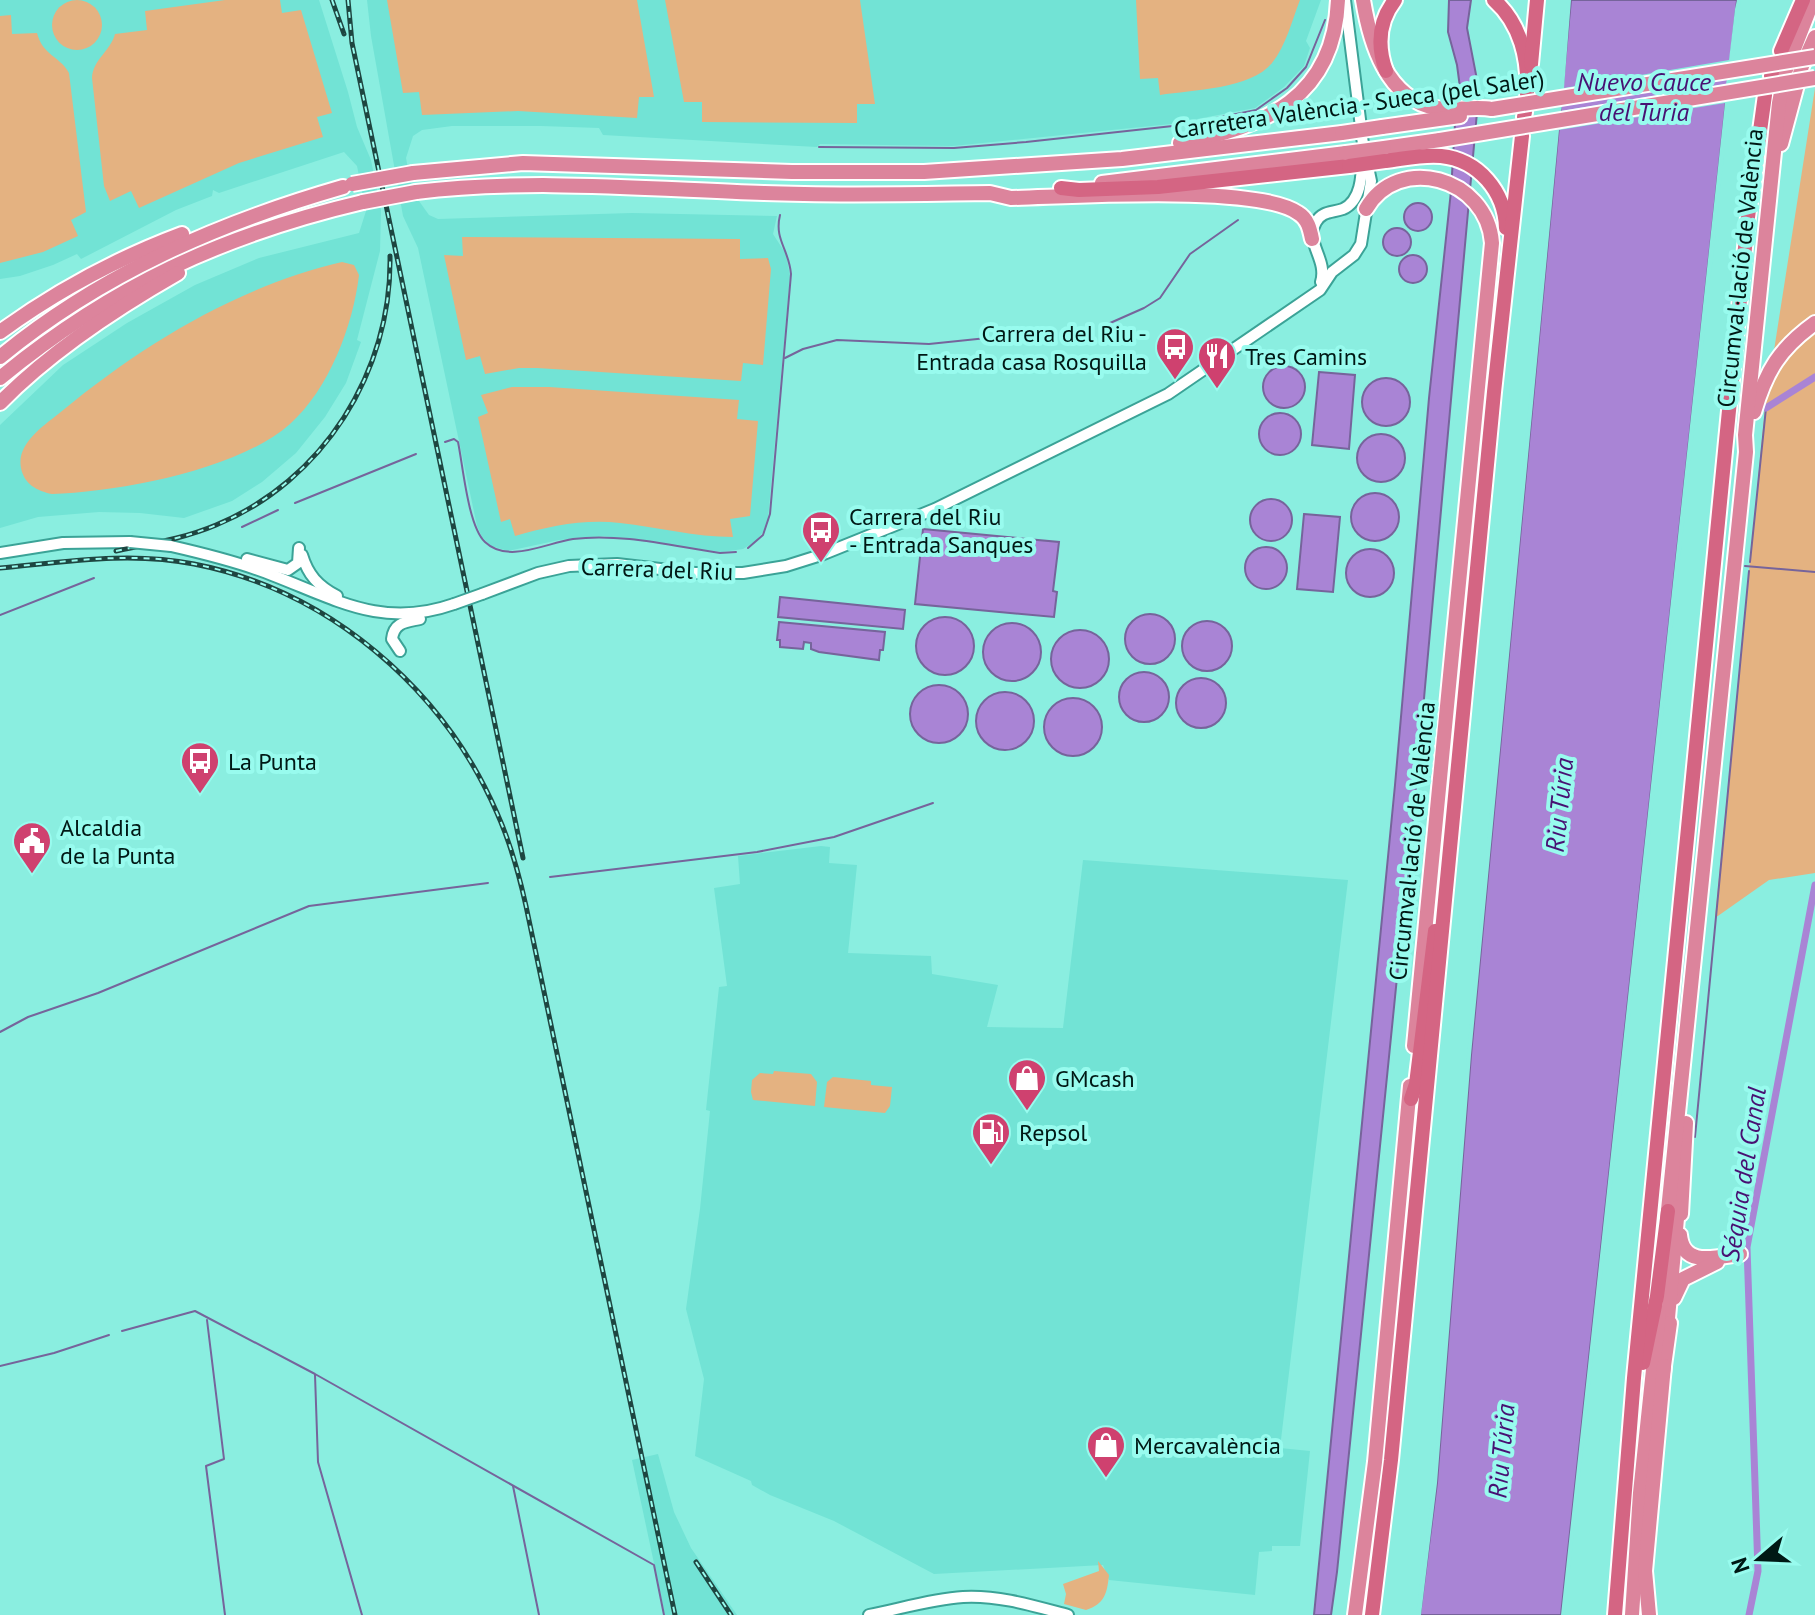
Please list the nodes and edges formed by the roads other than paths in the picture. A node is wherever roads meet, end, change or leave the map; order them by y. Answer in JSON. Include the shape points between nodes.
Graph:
{"nodes":[{"id":1,"x":1338,"y":0,"type":"edge"},
{"id":2,"x":1345,"y":0,"type":"edge"},
{"id":3,"x":1363,"y":0,"type":"edge"},
{"id":4,"x":1395,"y":0,"type":"edge"},
{"id":5,"x":1494,"y":0,"type":"edge"},
{"id":6,"x":1534,"y":0,"type":"edge"},
{"id":7,"x":1803,"y":0,"type":"edge"},
{"id":8,"x":1813,"y":0,"type":"edge"},
{"id":9,"x":1815,"y":37,"type":"edge"},
{"id":10,"x":1781,"y":51,"type":"dead end"},
{"id":11,"x":1811,"y":55,"type":"edge"},
{"id":12,"x":1386,"y":71,"type":"junction"},
{"id":13,"x":1815,"y":78,"type":"edge"},
{"id":14,"x":1765,"y":95,"type":"dead end"},
{"id":15,"x":1443,"y":113,"type":"junction"},
{"id":16,"x":1522,"y":136,"type":"dead end"},
{"id":17,"x":1362,"y":138,"type":"junction"},
{"id":18,"x":1384,"y":154,"type":"junction"},
{"id":19,"x":1060,"y":164,"type":"junction"},
{"id":20,"x":348,"y":185,"type":"junction"},
{"id":21,"x":990,"y":193,"type":"junction"},
{"id":22,"x":1769,"y":195,"type":"junction"},
{"id":23,"x":1366,"y":209,"type":"junction"},
{"id":24,"x":1337,"y":210,"type":"junction"},
{"id":25,"x":1362,"y":231,"type":"junction"},
{"id":26,"x":226,"y":244,"type":"junction"},
{"id":27,"x":1315,"y":245,"type":"junction"},
{"id":28,"x":1348,"y":258,"type":"junction"},
{"id":29,"x":1314,"y":295,"type":"junction"},
{"id":30,"x":1815,"y":323,"type":"edge"},
{"id":31,"x":0,"y":332,"type":"edge"},
{"id":32,"x":0,"y":357,"type":"edge"},
{"id":33,"x":0,"y":378,"type":"edge"},
{"id":34,"x":1494,"y":392,"type":"junction"},
{"id":35,"x":0,"y":403,"type":"edge"},
{"id":36,"x":1746,"y":452,"type":"junction"},
{"id":37,"x":0,"y":553,"type":"edge"},
{"id":38,"x":212,"y":555,"type":"junction"},
{"id":39,"x":438,"y":610,"type":"junction"},
{"id":40,"x":375,"y":613,"type":"junction"},
{"id":41,"x":400,"y":651,"type":"dead end"},
{"id":42,"x":1711,"y":788,"type":"junction"},
{"id":43,"x":1451,"y":836,"type":"junction"},
{"id":44,"x":1411,"y":1099,"type":"junction"},
{"id":45,"x":1687,"y":1100,"type":"junction"},
{"id":46,"x":1668,"y":1211,"type":"junction"},
{"id":47,"x":1663,"y":1374,"type":"junction"},
{"id":48,"x":1629,"y":1443,"type":"junction"},
{"id":49,"x":1646,"y":1596,"type":"junction"},
{"id":50,"x":1027,"y":1605,"type":"junction"},
{"id":51,"x":869,"y":1615,"type":"edge"},
{"id":52,"x":1050,"y":1615,"type":"edge"},
{"id":53,"x":1068,"y":1615,"type":"edge"},
{"id":54,"x":1355,"y":1615,"type":"edge"},
{"id":55,"x":1372,"y":1615,"type":"edge"},
{"id":56,"x":1615,"y":1615,"type":"edge"},
{"id":57,"x":1632,"y":1615,"type":"edge"},
{"id":58,"x":1649,"y":1615,"type":"edge"},
{"id":59,"x":1655,"y":1615,"type":"edge"}],
"edges":[{"from":1,"to":19,"type":"highway","via":[[1330,49],[1318,72],[1279,111],[1208,138]]},
{"from":2,"to":17,"type":"street"},
{"from":3,"to":12,"type":"highway"},
{"from":4,"to":12,"type":"highway","via":[[1381,32]]},
{"from":5,"to":6,"type":"highway","via":[[1518,32],[1527,91]]},
{"from":7,"to":10,"type":"highway"},
{"from":8,"to":22,"type":"highway","name":"Circumval·lació de València","via":[[1776,73],[1779,103]]},
{"from":9,"to":22,"type":"highway","via":[[1802,66]]},
{"from":11,"to":15,"type":"highway","name":"Carretera València - Sueca (pel Saler)","bridge":true},
{"from":12,"to":15,"type":"highway","via":[[1415,99]]},
{"from":13,"to":18,"type":"highway","name":"Carretera València - Sueca (pel Saler)","bridge":true,"via":[[1440,140]]},
{"from":14,"to":48,"type":"highway","name":"Circumval·lació de València","via":[[1748,217]]},
{"from":15,"to":19,"type":"highway","name":"Carretera València - Sueca (pel Saler)","bridge":true,"via":[[1342,133]]},
{"from":16,"to":34,"type":"highway","name":"Circumval·lació de València"},
{"from":17,"to":23,"type":"street","via":[[1371,174]]},
{"from":17,"to":24,"type":"street","via":[[1358,190],[1350,204]]},
{"from":18,"to":21,"type":"highway","bridge":true,"via":[[1158,187]]},
{"from":18,"to":34,"type":"highway","via":[[1449,157],[1481,174],[1500,197],[1506,228]]},
{"from":19,"to":20,"type":"highway","name":"Carretera València - Sueca (pel Saler)","bridge":true,"via":[[792,172],[523,163]]},
{"from":20,"to":31,"type":"highway","via":[[255,207],[165,240],[61,293]]},
{"from":20,"to":32,"type":"highway","via":[[256,213],[137,265],[70,305]]},
{"from":21,"to":26,"type":"highway","bridge":true,"via":[[792,194],[535,186],[416,192],[294,220]]},
{"from":21,"to":27,"type":"highway","via":[[1011,198],[1184,195],[1255,200],[1298,212]]},
{"from":22,"to":36,"type":"highway","name":"Circumval·lació de València"},
{"from":23,"to":25,"type":"street"},
{"from":23,"to":44,"type":"highway","name":"Circumval·lació de València","via":[[1394,184],[1421,179],[1459,187],[1476,201],[1489,225],[1491,263]]},
{"from":24,"to":25,"type":"street","via":[[1353,215]]},
{"from":24,"to":27,"type":"street","via":[[1316,221]]},
{"from":25,"to":28,"type":"street","via":[[1358,250]]},
{"from":26,"to":33,"type":"highway","via":[[134,285]]},
{"from":26,"to":35,"type":"highway","via":[[67,345]]},
{"from":27,"to":28,"type":"street","via":[[1331,260]]},
{"from":27,"to":29,"type":"street","via":[[1324,272]]},
{"from":28,"to":29,"type":"street","name":"Carrera del Riu"},
{"from":29,"to":39,"type":"street","name":"Carrera del Riu","bridge":true,"via":[[1168,394],[935,509],[832,551],[743,573],[569,566]]},
{"from":30,"to":36,"type":"highway","via":[[1772,364]]},
{"from":34,"to":43,"type":"highway","name":"Circumval·lació de València"},
{"from":36,"to":42,"type":"highway","name":"Circumval·lació de València"},
{"from":37,"to":38,"type":"street","name":"Carrera del Riu","bridge":true,"via":[[63,543],[130,542]]},
{"from":38,"to":40,"type":"street","name":"Carrera del Riu"},
{"from":38,"to":40,"type":"street","via":[[288,570],[298,563],[299,548],[322,587]]},
{"from":39,"to":40,"type":"street","name":"Carrera del Riu"},
{"from":39,"to":41,"type":"street","via":[[395,627],[392,639]]},
{"from":42,"to":45,"type":"highway"},
{"from":42,"to":46,"type":"highway","name":"Circumval·lació de València"},
{"from":43,"to":44,"type":"highway"},
{"from":43,"to":55,"type":"highway","name":"Circumval·lació de València"},
{"from":44,"to":54,"type":"highway","name":"Circumval·lació de València"},
{"from":45,"to":47,"type":"highway"},
{"from":45,"to":47,"type":"highway","via":[[1681,1246],[1690,1256],[1703,1259],[1740,1254],[1691,1273],[1678,1286]]},
{"from":46,"to":48,"type":"highway"},
{"from":46,"to":57,"type":"highway","name":"Circumval·lació de València"},
{"from":47,"to":49,"type":"highway"},
{"from":48,"to":56,"type":"highway","name":"Circumval·lació de València"},
{"from":49,"to":58,"type":"highway"},
{"from":49,"to":59,"type":"highway"},
{"from":50,"to":51,"type":"street","via":[[974,1597]]},
{"from":50,"to":52,"type":"street"},
{"from":50,"to":53,"type":"street"}]}
